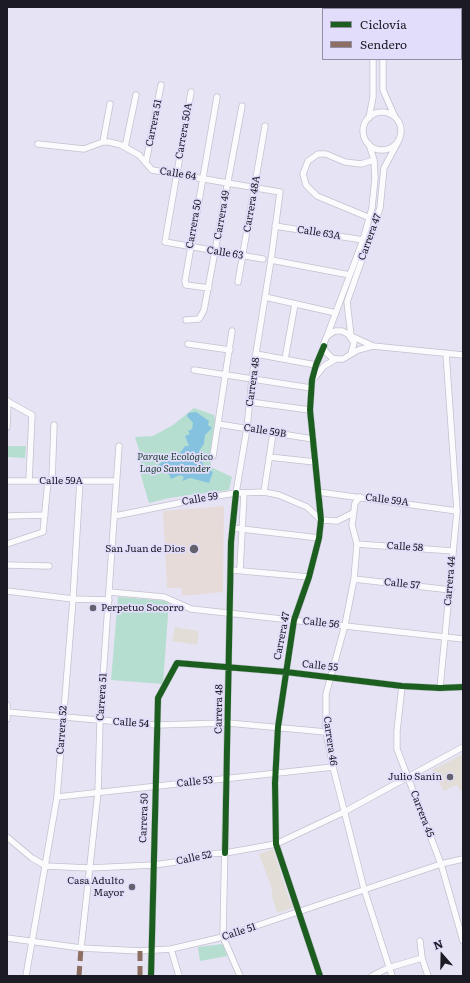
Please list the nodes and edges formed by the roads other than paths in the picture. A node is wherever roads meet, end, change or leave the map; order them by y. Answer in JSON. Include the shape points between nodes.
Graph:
{"nodes":[{"id":1,"x":373,"y":60,"type":"edge"},
{"id":2,"x":383,"y":60,"type":"edge"},
{"id":3,"x":161,"y":85,"type":"dead end"},
{"id":4,"x":191,"y":92,"type":"dead end"},
{"id":5,"x":136,"y":95,"type":"dead end"},
{"id":6,"x":217,"y":97,"type":"dead end"},
{"id":7,"x":110,"y":104,"type":"dead end"},
{"id":8,"x":242,"y":106,"type":"dead end"},
{"id":9,"x":369,"y":118,"type":"junction"},
{"id":10,"x":396,"y":119,"type":"junction"},
{"id":11,"x":265,"y":126,"type":"dead end"},
{"id":12,"x":399,"y":140,"type":"junction"},
{"id":13,"x":102,"y":142,"type":"junction"},
{"id":14,"x":38,"y":144,"type":"dead end"},
{"id":15,"x":369,"y":144,"type":"junction"},
{"id":16,"x":126,"y":147,"type":"junction"},
{"id":17,"x":374,"y":160,"type":"junction"},
{"id":18,"x":146,"y":162,"type":"junction"},
{"id":19,"x":176,"y":174,"type":"junction"},
{"id":20,"x":202,"y":178,"type":"junction"},
{"id":21,"x":228,"y":183,"type":"junction"},
{"id":22,"x":255,"y":187,"type":"junction"},
{"id":23,"x":280,"y":192,"type":"joint"},
{"id":24,"x":370,"y":218,"type":"junction"},
{"id":25,"x":275,"y":226,"type":"junction"},
{"id":26,"x":164,"y":240,"type":"joint"},
{"id":27,"x":363,"y":240,"type":"junction"},
{"id":28,"x":190,"y":248,"type":"junction"},
{"id":29,"x":216,"y":252,"type":"junction"},
{"id":30,"x":242,"y":256,"type":"junction"},
{"id":31,"x":263,"y":259,"type":"dead end"},
{"id":32,"x":272,"y":260,"type":"junction"},
{"id":33,"x":350,"y":276,"type":"junction"},
{"id":34,"x":238,"y":282,"type":"dead end"},
{"id":35,"x":209,"y":288,"type":"junction"},
{"id":36,"x":265,"y":297,"type":"junction"},
{"id":37,"x":295,"y":304,"type":"junction"},
{"id":38,"x":336,"y":313,"type":"junction"},
{"id":39,"x":186,"y":320,"type":"dead end"},
{"id":40,"x":232,"y":331,"type":"dead end"},
{"id":41,"x":327,"y":336,"type":"junction"},
{"id":42,"x":351,"y":336,"type":"junction"},
{"id":43,"x":188,"y":344,"type":"dead end"},
{"id":44,"x":324,"y":346,"type":"junction"},
{"id":45,"x":373,"y":346,"type":"junction"},
{"id":46,"x":230,"y":350,"type":"junction"},
{"id":47,"x":351,"y":353,"type":"junction"},
{"id":48,"x":446,"y":353,"type":"junction"},
{"id":49,"x":256,"y":354,"type":"junction"},
{"id":50,"x":463,"y":355,"type":"edge"},
{"id":51,"x":285,"y":359,"type":"junction"},
{"id":52,"x":336,"y":360,"type":"junction"},
{"id":53,"x":316,"y":365,"type":"junction"},
{"id":54,"x":194,"y":370,"type":"dead end"},
{"id":55,"x":225,"y":374,"type":"junction"},
{"id":56,"x":252,"y":378,"type":"junction"},
{"id":57,"x":312,"y":380,"type":"junction"},
{"id":58,"x":311,"y":388,"type":"junction"},
{"id":59,"x":250,"y":402,"type":"junction"},
{"id":60,"x":7,"y":403,"type":"edge"},
{"id":61,"x":310,"y":410,"type":"junction"},
{"id":62,"x":218,"y":424,"type":"junction"},
{"id":63,"x":54,"y":425,"type":"dead end"},
{"id":64,"x":7,"y":426,"type":"edge"},
{"id":65,"x":247,"y":428,"type":"junction"},
{"id":66,"x":273,"y":432,"type":"junction"},
{"id":67,"x":313,"y":439,"type":"junction"},
{"id":68,"x":119,"y":446,"type":"dead end"},
{"id":69,"x":213,"y":456,"type":"dead end"},
{"id":70,"x":269,"y":457,"type":"junction"},
{"id":71,"x":314,"y":462,"type":"junction"},
{"id":72,"x":7,"y":481,"type":"edge"},
{"id":73,"x":29,"y":481,"type":"junction"},
{"id":74,"x":50,"y":481,"type":"junction"},
{"id":75,"x":80,"y":481,"type":"junction"},
{"id":76,"x":116,"y":481,"type":"junction"},
{"id":77,"x":264,"y":492,"type":"junction"},
{"id":78,"x":318,"y":492,"type":"junction"},
{"id":79,"x":236,"y":493,"type":"junction"},
{"id":80,"x":244,"y":493,"type":"junction"},
{"id":81,"x":350,"y":496,"type":"junction"},
{"id":82,"x":360,"y":497,"type":"junction"},
{"id":83,"x":318,"y":500,"type":"junction"},
{"id":84,"x":355,"y":502,"type":"junction"},
{"id":85,"x":307,"y":507,"type":"junction"},
{"id":86,"x":457,"y":511,"type":"junction"},
{"id":87,"x":353,"y":513,"type":"junction"},
{"id":88,"x":7,"y":516,"type":"edge"},
{"id":89,"x":45,"y":516,"type":"junction"},
{"id":90,"x":115,"y":516,"type":"junction"},
{"id":91,"x":321,"y":520,"type":"junction"},
{"id":92,"x":233,"y":528,"type":"junction"},
{"id":93,"x":242,"y":530,"type":"junction"},
{"id":94,"x":319,"y":538,"type":"junction"},
{"id":95,"x":7,"y":544,"type":"edge"},
{"id":96,"x":357,"y":544,"type":"junction"},
{"id":97,"x":453,"y":551,"type":"junction"},
{"id":98,"x":7,"y":565,"type":"edge"},
{"id":99,"x":49,"y":566,"type":"dead end"},
{"id":100,"x":232,"y":570,"type":"junction"},
{"id":101,"x":240,"y":570,"type":"junction"},
{"id":102,"x":309,"y":577,"type":"junction"},
{"id":103,"x":354,"y":579,"type":"junction"},
{"id":104,"x":451,"y":590,"type":"junction"},
{"id":105,"x":7,"y":591,"type":"edge"},
{"id":106,"x":110,"y":592,"type":"junction"},
{"id":107,"x":73,"y":599,"type":"junction"},
{"id":108,"x":109,"y":600,"type":"junction"},
{"id":109,"x":231,"y":613,"type":"junction"},
{"id":110,"x":294,"y":620,"type":"junction"},
{"id":111,"x":345,"y":625,"type":"junction"},
{"id":112,"x":444,"y":637,"type":"junction"},
{"id":113,"x":463,"y":639,"type":"edge"},
{"id":114,"x":175,"y":665,"type":"joint"},
{"id":115,"x":230,"y":667,"type":"junction"},
{"id":116,"x":286,"y":672,"type":"junction"},
{"id":117,"x":331,"y":677,"type":"junction"},
{"id":118,"x":402,"y":686,"type":"junction"},
{"id":119,"x":463,"y":687,"type":"edge"},
{"id":120,"x":440,"y":688,"type":"junction"},
{"id":121,"x":7,"y":705,"type":"edge"},
{"id":122,"x":7,"y":712,"type":"edge"},
{"id":123,"x":62,"y":718,"type":"junction"},
{"id":124,"x":7,"y":719,"type":"edge"},
{"id":125,"x":100,"y":721,"type":"junction"},
{"id":126,"x":228,"y":723,"type":"junction"},
{"id":127,"x":156,"y":725,"type":"junction"},
{"id":128,"x":278,"y":727,"type":"junction"},
{"id":129,"x":326,"y":732,"type":"junction"},
{"id":130,"x":463,"y":747,"type":"edge"},
{"id":131,"x":333,"y":767,"type":"junction"},
{"id":132,"x":275,"y":774,"type":"junction"},
{"id":133,"x":407,"y":776,"type":"junction"},
{"id":134,"x":227,"y":779,"type":"junction"},
{"id":135,"x":155,"y":786,"type":"junction"},
{"id":136,"x":98,"y":792,"type":"junction"},
{"id":137,"x":57,"y":796,"type":"junction"},
{"id":138,"x":344,"y":812,"type":"junction"},
{"id":139,"x":7,"y":837,"type":"edge"},
{"id":140,"x":276,"y":844,"type":"junction"},
{"id":141,"x":226,"y":853,"type":"junction"},
{"id":142,"x":463,"y":858,"type":"edge"},
{"id":143,"x":441,"y":864,"type":"junction"},
{"id":144,"x":154,"y":865,"type":"junction"},
{"id":145,"x":46,"y":866,"type":"junction"},
{"id":146,"x":89,"y":868,"type":"junction"},
{"id":147,"x":364,"y":889,"type":"junction"},
{"id":148,"x":298,"y":912,"type":"junction"},
{"id":149,"x":461,"y":927,"type":"edge"},
{"id":150,"x":223,"y":937,"type":"junction"},
{"id":151,"x":7,"y":938,"type":"edge"},
{"id":152,"x":33,"y":941,"type":"junction"},
{"id":153,"x":420,"y":941,"type":"dead end"},
{"id":154,"x":463,"y":941,"type":"edge"},
{"id":155,"x":81,"y":948,"type":"junction"},
{"id":156,"x":171,"y":949,"type":"junction"},
{"id":157,"x":152,"y":952,"type":"junction"},
{"id":158,"x":422,"y":958,"type":"junction"},
{"id":159,"x":388,"y":968,"type":"junction"},
{"id":160,"x":26,"y":976,"type":"edge"},
{"id":161,"x":151,"y":976,"type":"edge"},
{"id":162,"x":178,"y":976,"type":"edge"},
{"id":163,"x":240,"y":976,"type":"edge"},
{"id":164,"x":320,"y":976,"type":"edge"},
{"id":165,"x":372,"y":976,"type":"edge"},
{"id":166,"x":392,"y":976,"type":"edge"},
{"id":167,"x":428,"y":976,"type":"edge"}],
"edges":[{"from":1,"to":9,"type":"street","via":[[373,97]]},
{"from":2,"to":10,"type":"street","via":[[383,90]]},
{"from":3,"to":18,"type":"street","name":"Carrera 51"},
{"from":4,"to":19,"type":"street","name":"Carrera 50A"},
{"from":5,"to":16,"type":"street"},
{"from":6,"to":20,"type":"street","name":"Carrera 50"},
{"from":7,"to":13,"type":"street"},
{"from":8,"to":21,"type":"street","name":"Carrera 49"},
{"from":9,"to":10,"type":"street","via":[[385,113]]},
{"from":9,"to":15,"type":"street","via":[[364,132]]},
{"from":10,"to":12,"type":"street","via":[[400,127]]},
{"from":11,"to":22,"type":"street","name":"Carrera 48A"},
{"from":12,"to":15,"type":"street","via":[[385,150],[376,149]]},
{"from":12,"to":42,"type":"street","name":"Carrera 47","via":[[384,168],[380,208],[346,302]]},
{"from":13,"to":14,"type":"street","via":[[84,149]]},
{"from":13,"to":16,"type":"street","name":"Calle 64"},
{"from":15,"to":17,"type":"street","name":"Carrera 47"},
{"from":16,"to":18,"type":"street","name":"Calle 64"},
{"from":17,"to":24,"type":"street","name":"Carrera 47","via":[[375,178]]},
{"from":17,"to":24,"type":"street","via":[[361,164],[318,154],[308,161],[303,174],[306,185],[317,196]]},
{"from":18,"to":19,"type":"street","name":"Calle 64","via":[[152,170]]},
{"from":19,"to":20,"type":"street","name":"Calle 64"},
{"from":19,"to":26,"type":"street","name":"Carrera 50A"},
{"from":20,"to":21,"type":"street","name":"Calle 64"},
{"from":20,"to":28,"type":"street","name":"Carrera 50"},
{"from":21,"to":22,"type":"street","name":"Calle 64"},
{"from":21,"to":29,"type":"street","name":"Carrera 49"},
{"from":22,"to":23,"type":"street","name":"Calle 64"},
{"from":22,"to":30,"type":"street","name":"Carrera 48A"},
{"from":23,"to":25,"type":"street","name":"Carrera 48"},
{"from":24,"to":27,"type":"street","name":"Carrera 47"},
{"from":25,"to":27,"type":"street","name":"Calle 63A"},
{"from":25,"to":32,"type":"street","name":"Carrera 48"},
{"from":26,"to":28,"type":"street","name":"Calle 63","via":[[167,244]]},
{"from":27,"to":33,"type":"street","name":"Carrera 47"},
{"from":28,"to":29,"type":"street","name":"Calle 63"},
{"from":28,"to":35,"type":"street","name":"Carrera 50","via":[[186,284]]},
{"from":29,"to":30,"type":"street","name":"Calle 63"},
{"from":29,"to":35,"type":"street","name":"Carrera 49"},
{"from":30,"to":31,"type":"street","name":"Calle 63"},
{"from":30,"to":34,"type":"street","name":"Carrera 48A"},
{"from":32,"to":33,"type":"street"},
{"from":32,"to":36,"type":"street","name":"Carrera 48"},
{"from":33,"to":38,"type":"street","name":"Carrera 47"},
{"from":35,"to":39,"type":"street","name":"Carrera 49","via":[[203,314],[195,320]]},
{"from":36,"to":37,"type":"street"},
{"from":36,"to":49,"type":"street","name":"Carrera 48"},
{"from":37,"to":38,"type":"street"},
{"from":37,"to":51,"type":"street"},
{"from":38,"to":41,"type":"street","name":"Carrera 47"},
{"from":40,"to":46,"type":"street"},
{"from":41,"to":42,"type":"street","via":[[339,330]]},
{"from":41,"to":44,"type":"street"},
{"from":42,"to":45,"type":"street"},
{"from":42,"to":47,"type":"street","via":[[354,343]]},
{"from":43,"to":46,"type":"street"},
{"from":44,"to":52,"type":"street","via":[[328,355]]},
{"from":44,"to":53,"type":"street","name":"Carrera 47"},
{"from":45,"to":47,"type":"street"},
{"from":45,"to":48,"type":"street"},
{"from":46,"to":55,"type":"street"},
{"from":47,"to":52,"type":"street","via":[[346,358]]},
{"from":48,"to":50,"type":"street"},
{"from":48,"to":86,"type":"street","name":"Carrera 44"},
{"from":49,"to":51,"type":"street"},
{"from":49,"to":56,"type":"street","name":"Carrera 48"},
{"from":51,"to":53,"type":"street"},
{"from":52,"to":57,"type":"street","via":[[324,366]]},
{"from":53,"to":57,"type":"street","name":"Carrera 47"},
{"from":54,"to":55,"type":"street"},
{"from":55,"to":56,"type":"street"},
{"from":55,"to":62,"type":"street"},
{"from":56,"to":58,"type":"street"},
{"from":56,"to":59,"type":"street","name":"Carrera 48"},
{"from":57,"to":58,"type":"street","name":"Carrera 47"},
{"from":58,"to":61,"type":"street","name":"Carrera 47"},
{"from":59,"to":61,"type":"street"},
{"from":59,"to":65,"type":"street","name":"Carrera 48"},
{"from":60,"to":64,"type":"street"},
{"from":60,"to":73,"type":"street","via":[[32,415]]},
{"from":61,"to":67,"type":"street","name":"Carrera 47"},
{"from":62,"to":65,"type":"street","name":"Calle 59B"},
{"from":62,"to":69,"type":"street"},
{"from":63,"to":74,"type":"street"},
{"from":65,"to":66,"type":"street","name":"Calle 59B"},
{"from":65,"to":79,"type":"street","name":"Carrera 48"},
{"from":66,"to":67,"type":"street","name":"Calle 59B"},
{"from":66,"to":70,"type":"street"},
{"from":67,"to":71,"type":"street","name":"Carrera 47"},
{"from":68,"to":76,"type":"street","name":"Carrera 51"},
{"from":70,"to":71,"type":"street"},
{"from":70,"to":77,"type":"street"},
{"from":71,"to":78,"type":"street","name":"Carrera 47"},
{"from":72,"to":73,"type":"street","name":"Calle 59A"},
{"from":73,"to":74,"type":"street","name":"Calle 59A"},
{"from":74,"to":75,"type":"street","name":"Calle 59A"},
{"from":74,"to":89,"type":"street"},
{"from":75,"to":76,"type":"street","name":"Calle 59A"},
{"from":75,"to":107,"type":"street","name":"Carrera 52"},
{"from":76,"to":90,"type":"street","name":"Carrera 51"},
{"from":77,"to":80,"type":"street","name":"Calle 59"},
{"from":77,"to":85,"type":"street","name":"Calle 59","via":[[279,495]]},
{"from":78,"to":81,"type":"street","name":"Calle 59A"},
{"from":78,"to":83,"type":"street","name":"Carrera 47"},
{"from":79,"to":80,"type":"street","name":"Calle 59"},
{"from":79,"to":90,"type":"street","name":"Calle 59"},
{"from":79,"to":92,"type":"street","name":"Carrera 48"},
{"from":80,"to":93,"type":"street"},
{"from":81,"to":82,"type":"street","name":"Calle 59A"},
{"from":81,"to":84,"type":"street"},
{"from":82,"to":84,"type":"street"},
{"from":82,"to":86,"type":"street","name":"Calle 59A"},
{"from":83,"to":85,"type":"street"},
{"from":83,"to":91,"type":"street","name":"Carrera 47"},
{"from":84,"to":87,"type":"street","name":"Carrera 46"},
{"from":85,"to":91,"type":"street","name":"Calle 59"},
{"from":86,"to":97,"type":"street","name":"Carrera 44"},
{"from":87,"to":91,"type":"street","via":[[337,520]]},
{"from":87,"to":96,"type":"street","name":"Carrera 46","via":[[352,532]]},
{"from":88,"to":89,"type":"street"},
{"from":89,"to":95,"type":"street","via":[[43,532]]},
{"from":90,"to":106,"type":"street","name":"Carrera 51"},
{"from":91,"to":94,"type":"street","name":"Carrera 47"},
{"from":92,"to":93,"type":"street"},
{"from":92,"to":100,"type":"street","name":"Carrera 48"},
{"from":93,"to":94,"type":"street"},
{"from":93,"to":101,"type":"street"},
{"from":94,"to":102,"type":"street","name":"Carrera 47"},
{"from":96,"to":97,"type":"street","name":"Calle 58"},
{"from":96,"to":103,"type":"street","name":"Carrera 46"},
{"from":97,"to":104,"type":"street","name":"Carrera 44"},
{"from":98,"to":99,"type":"street"},
{"from":100,"to":101,"type":"street"},
{"from":100,"to":109,"type":"street","name":"Carrera 48"},
{"from":101,"to":102,"type":"street"},
{"from":102,"to":110,"type":"street","name":"Carrera 47"},
{"from":103,"to":104,"type":"street","name":"Calle 57"},
{"from":103,"to":111,"type":"street","name":"Carrera 46"},
{"from":104,"to":112,"type":"street","name":"Carrera 44"},
{"from":105,"to":107,"type":"street"},
{"from":106,"to":108,"type":"street","name":"Carrera 51"},
{"from":106,"to":109,"type":"street","name":"Calle 56","via":[[164,597],[191,609]]},
{"from":107,"to":108,"type":"street"},
{"from":107,"to":123,"type":"street","name":"Carrera 52"},
{"from":108,"to":125,"type":"street","name":"Carrera 51"},
{"from":109,"to":110,"type":"street","name":"Calle 56"},
{"from":109,"to":115,"type":"street","name":"Carrera 48"},
{"from":110,"to":111,"type":"street","name":"Calle 56"},
{"from":110,"to":116,"type":"street","name":"Carrera 47"},
{"from":111,"to":112,"type":"street","name":"Calle 56"},
{"from":111,"to":117,"type":"street","name":"Carrera 46"},
{"from":112,"to":113,"type":"street","name":"Calle 56"},
{"from":112,"to":120,"type":"street","name":"Carrera 44"},
{"from":114,"to":115,"type":"street","name":"Calle 55","via":[[178,662]]},
{"from":114,"to":127,"type":"street","name":"Carrera 50","via":[[159,694]]},
{"from":115,"to":116,"type":"street","name":"Calle 55"},
{"from":115,"to":126,"type":"street","name":"Carrera 48"},
{"from":116,"to":117,"type":"street","name":"Calle 55"},
{"from":116,"to":128,"type":"street","name":"Carrera 47"},
{"from":117,"to":118,"type":"street","name":"Calle 55"},
{"from":117,"to":129,"type":"street","name":"Carrera 46","via":[[326,694]]},
{"from":118,"to":120,"type":"street","name":"Calle 55"},
{"from":118,"to":133,"type":"street","name":"Carrera 45","via":[[397,743]]},
{"from":119,"to":120,"type":"street","name":"Calle 55"},
{"from":121,"to":122,"type":"street"},
{"from":122,"to":123,"type":"street","name":"Calle 54"},
{"from":122,"to":124,"type":"street"},
{"from":123,"to":125,"type":"street","name":"Calle 54"},
{"from":123,"to":137,"type":"street","name":"Carrera 52"},
{"from":125,"to":127,"type":"street","name":"Calle 54"},
{"from":125,"to":136,"type":"street","name":"Carrera 51"},
{"from":126,"to":127,"type":"street","name":"Calle 54"},
{"from":126,"to":128,"type":"street","name":"Calle 54"},
{"from":126,"to":134,"type":"street","name":"Carrera 48"},
{"from":127,"to":135,"type":"street","name":"Carrera 50"},
{"from":128,"to":129,"type":"street","name":"Calle 54"},
{"from":128,"to":132,"type":"street","name":"Carrera 47"},
{"from":129,"to":131,"type":"street","name":"Carrera 46"},
{"from":130,"to":133,"type":"street","name":"Calle 52"},
{"from":131,"to":132,"type":"street","name":"Calle 53"},
{"from":131,"to":138,"type":"street","name":"Carrera 46"},
{"from":132,"to":134,"type":"street","name":"Calle 53"},
{"from":132,"to":140,"type":"street","name":"Carrera 47"},
{"from":133,"to":138,"type":"street","name":"Calle 52"},
{"from":133,"to":143,"type":"street","name":"Carrera 45"},
{"from":134,"to":135,"type":"street","name":"Calle 53"},
{"from":134,"to":141,"type":"street","name":"Carrera 48"},
{"from":135,"to":136,"type":"street","name":"Calle 53"},
{"from":135,"to":144,"type":"street","name":"Carrera 50"},
{"from":136,"to":137,"type":"street","name":"Calle 53"},
{"from":136,"to":146,"type":"street","name":"Carrera 51"},
{"from":137,"to":145,"type":"street","name":"Carrera 52"},
{"from":138,"to":140,"type":"street","name":"Calle 52"},
{"from":138,"to":147,"type":"street","name":"Carrera 46"},
{"from":139,"to":145,"type":"street","name":"Calle 52"},
{"from":140,"to":141,"type":"street","name":"Calle 52"},
{"from":140,"to":148,"type":"street","name":"Carrera 47"},
{"from":141,"to":144,"type":"street","name":"Calle 52","via":[[204,854]]},
{"from":141,"to":150,"type":"street","name":"Carrera 48"},
{"from":142,"to":143,"type":"street","name":"Calle 51"},
{"from":143,"to":147,"type":"street","name":"Calle 51"},
{"from":143,"to":149,"type":"street","name":"Carrera 45"},
{"from":144,"to":146,"type":"street","name":"Calle 52"},
{"from":144,"to":157,"type":"street","name":"Carrera 50"},
{"from":145,"to":146,"type":"street","name":"Calle 52"},
{"from":145,"to":152,"type":"street","name":"Carrera 52"},
{"from":146,"to":155,"type":"street","name":"Carrera 51"},
{"from":147,"to":148,"type":"street","name":"Calle 51"},
{"from":147,"to":159,"type":"street","name":"Carrera 46"},
{"from":148,"to":150,"type":"street","name":"Calle 51"},
{"from":148,"to":164,"type":"street","name":"Carrera 47"},
{"from":149,"to":154,"type":"street","name":"Carrera 45"},
{"from":150,"to":156,"type":"street","name":"Calle 51"},
{"from":150,"to":163,"type":"street","name":"Carrera 48"},
{"from":151,"to":152,"type":"street","name":"Calle 51"},
{"from":152,"to":155,"type":"street","name":"Calle 51"},
{"from":152,"to":160,"type":"street","name":"Carrera 52"},
{"from":153,"to":158,"type":"street"},
{"from":155,"to":157,"type":"street","name":"Calle 51"},
{"from":156,"to":157,"type":"street","name":"Calle 51"},
{"from":156,"to":162,"type":"street"},
{"from":157,"to":161,"type":"street","name":"Carrera 50"},
{"from":158,"to":159,"type":"street"},
{"from":158,"to":167,"type":"street"},
{"from":159,"to":165,"type":"street"},
{"from":159,"to":166,"type":"street","name":"Carrera 46"}]}
